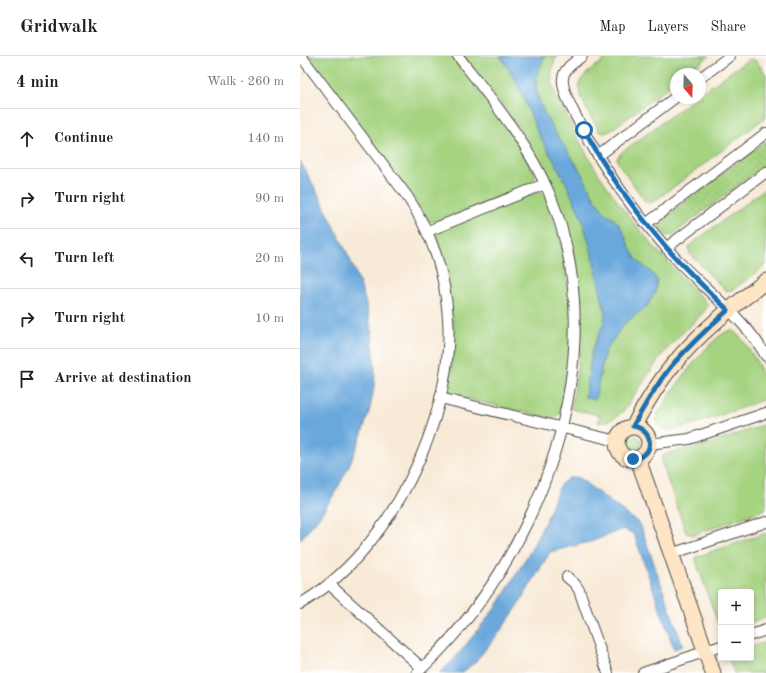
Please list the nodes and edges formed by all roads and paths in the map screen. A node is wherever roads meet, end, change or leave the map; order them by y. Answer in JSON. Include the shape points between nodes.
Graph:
{"nodes":[{"id":1,"x":301,"y":56,"type":"edge"},
{"id":2,"x":458,"y":56,"type":"edge"},
{"id":3,"x":582,"y":56,"type":"edge"},
{"id":4,"x":730,"y":56,"type":"edge"},
{"id":5,"x":706,"y":74,"type":"edge"},
{"id":6,"x":670,"y":102,"type":"edge"},
{"id":7,"x":766,"y":133,"type":"edge"},
{"id":8,"x":598,"y":156,"type":"junction"},
{"id":9,"x":766,"y":172,"type":"edge"},
{"id":10,"x":545,"y":184,"type":"junction"},
{"id":11,"x":646,"y":224,"type":"junction"},
{"id":12,"x":428,"y":231,"type":"junction"},
{"id":13,"x":666,"y":248,"type":"junction"},
{"id":14,"x":766,"y":281,"type":"edge"},
{"id":15,"x":728,"y":310,"type":"junction"},
{"id":16,"x":766,"y":356,"type":"edge"},
{"id":17,"x":440,"y":398,"type":"junction"},
{"id":18,"x":766,"y":413,"type":"edge"},
{"id":19,"x":633,"y":426,"type":"junction"},
{"id":20,"x":561,"y":427,"type":"junction"},
{"id":21,"x":617,"y":441,"type":"junction"},
{"id":22,"x":649,"y":444,"type":"junction"},
{"id":23,"x":638,"y":458,"type":"junction"},
{"id":24,"x":766,"y":522,"type":"edge"},
{"id":25,"x":671,"y":554,"type":"junction"},
{"id":26,"x":567,"y":577,"type":"dead end"},
{"id":27,"x":329,"y":584,"type":"junction"},
{"id":28,"x":300,"y":604,"type":"edge"},
{"id":29,"x":766,"y":630,"type":"edge"},
{"id":30,"x":754,"y":635,"type":"edge"},
{"id":31,"x":718,"y":647,"type":"edge"},
{"id":32,"x":705,"y":651,"type":"junction"},
{"id":33,"x":420,"y":671,"type":"edge"},
{"id":34,"x":608,"y":673,"type":"edge"},
{"id":35,"x":643,"y":673,"type":"edge"},
{"id":36,"x":713,"y":673,"type":"edge"}],
"edges":[{"from":1,"to":12,"type":"street","via":[[407,196]]},
{"from":2,"to":10,"type":"street","via":[[513,129]]},
{"from":3,"to":8,"type":"street","via":[[566,70],[563,81],[575,114]]},
{"from":4,"to":5,"type":"street"},
{"from":6,"to":8,"type":"street"},
{"from":7,"to":11,"type":"street"},
{"from":8,"to":11,"type":"street"},
{"from":9,"to":13,"type":"street"},
{"from":10,"to":12,"type":"street"},
{"from":10,"to":20,"type":"street","via":[[564,238],[575,302],[573,369]]},
{"from":11,"to":13,"type":"street"},
{"from":12,"to":17,"type":"street","via":[[442,275],[448,318],[448,356]]},
{"from":13,"to":15,"type":"street"},
{"from":14,"to":15,"type":"street"},
{"from":15,"to":16,"type":"street","via":[[749,332]]},
{"from":15,"to":19,"type":"street","via":[[673,365],[654,390]]},
{"from":17,"to":20,"type":"street"},
{"from":17,"to":27,"type":"street","via":[[425,445],[399,500],[363,551]]},
{"from":18,"to":22,"type":"street","via":[[689,440]]},
{"from":19,"to":21,"type":"street","via":[[621,432]]},
{"from":19,"to":22,"type":"street","via":[[645,432]]},
{"from":20,"to":21,"type":"street"},
{"from":20,"to":33,"type":"street","via":[[538,499],[508,560],[470,617]]},
{"from":21,"to":23,"type":"street","via":[[617,448],[622,456],[628,459]]},
{"from":22,"to":23,"type":"street","via":[[646,453]]},
{"from":23,"to":25,"type":"street"},
{"from":24,"to":25,"type":"street"},
{"from":25,"to":32,"type":"street"},
{"from":26,"to":34,"type":"street","via":[[578,590]]},
{"from":27,"to":28,"type":"street"},
{"from":27,"to":33,"type":"street"},
{"from":29,"to":30,"type":"street"},
{"from":31,"to":32,"type":"street"},
{"from":32,"to":35,"type":"street"},
{"from":32,"to":36,"type":"street"}]}
